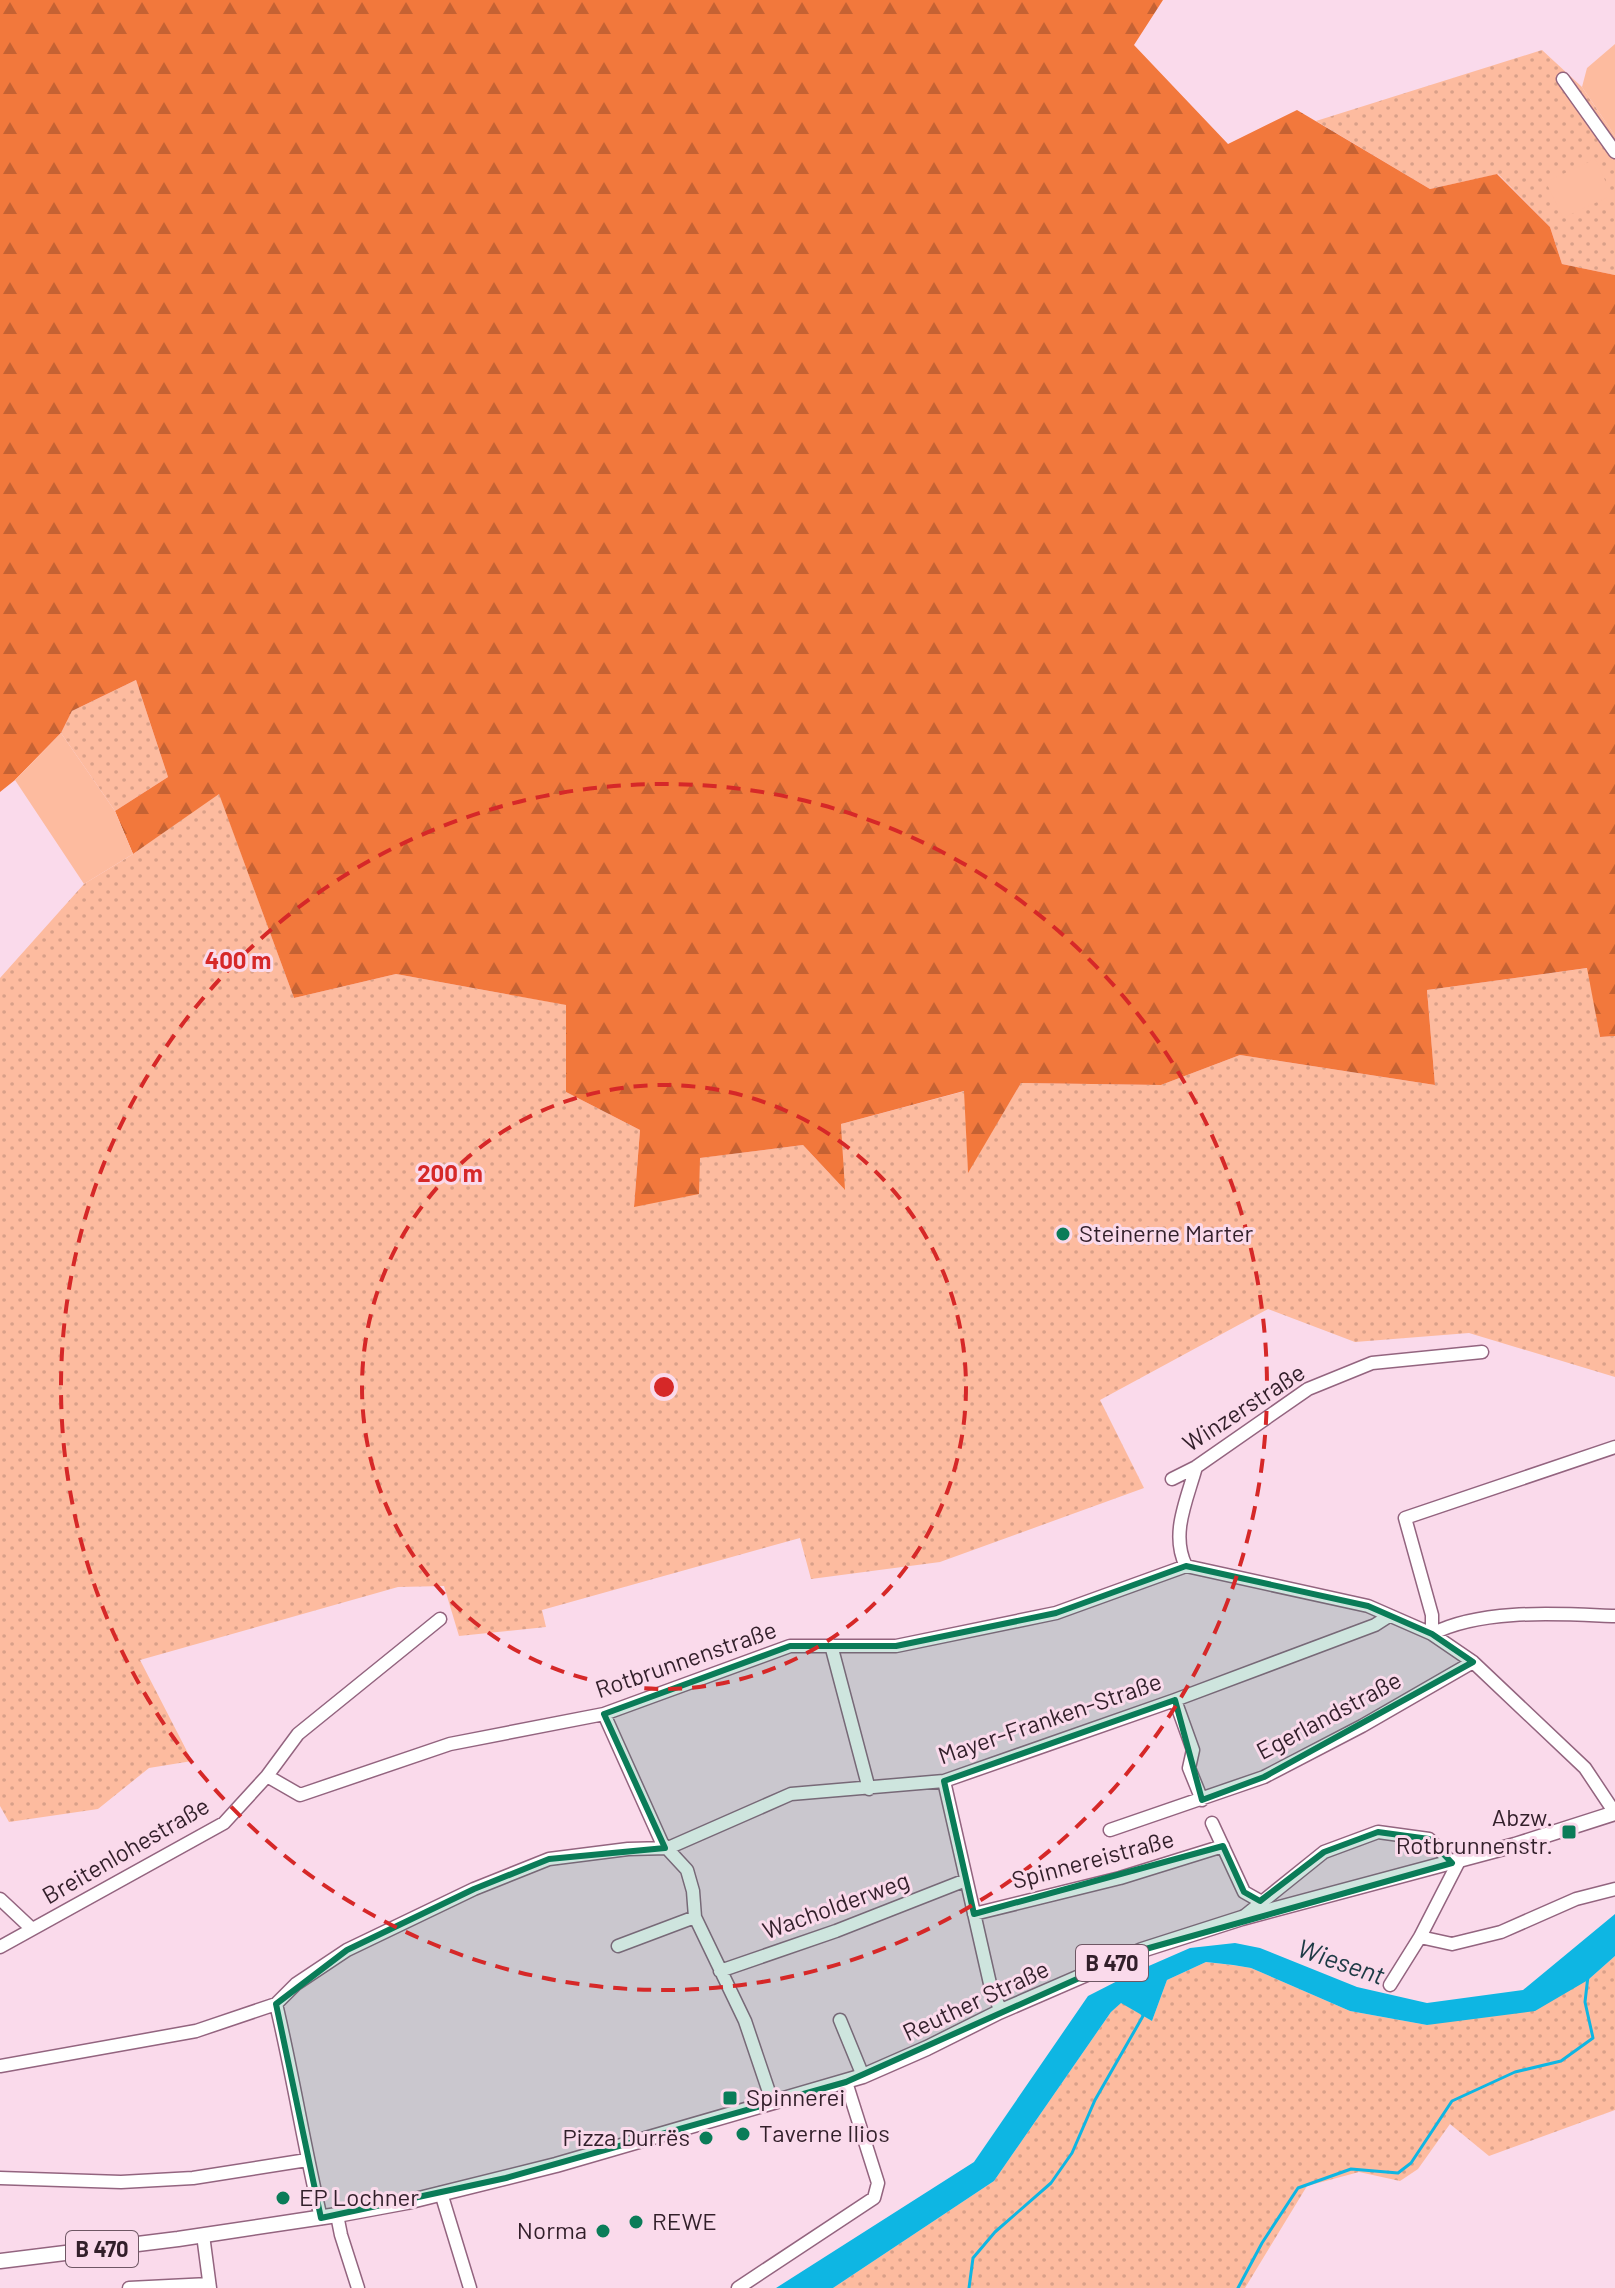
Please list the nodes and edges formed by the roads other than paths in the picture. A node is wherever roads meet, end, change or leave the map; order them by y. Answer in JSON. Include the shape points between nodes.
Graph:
{"nodes":[{"id":1,"x":1563,"y":79,"type":"dead end"},
{"id":2,"x":1615,"y":152,"type":"edge"},
{"id":3,"x":1482,"y":1352,"type":"dead end"},
{"id":4,"x":1615,"y":1447,"type":"edge"},
{"id":5,"x":1196,"y":1467,"type":"junction"},
{"id":6,"x":1172,"y":1479,"type":"dead end"},
{"id":7,"x":1186,"y":1566,"type":"junction"},
{"id":8,"x":1389,"y":1616,"type":"junction"},
{"id":9,"x":1615,"y":1616,"type":"edge"},
{"id":10,"x":440,"y":1619,"type":"dead end"},
{"id":11,"x":1432,"y":1634,"type":"junction"},
{"id":12,"x":831,"y":1645,"type":"junction"},
{"id":13,"x":1473,"y":1662,"type":"junction"},
{"id":14,"x":1175,"y":1700,"type":"junction"},
{"id":15,"x":604,"y":1714,"type":"junction"},
{"id":16,"x":267,"y":1776,"type":"junction"},
{"id":17,"x":944,"y":1781,"type":"junction"},
{"id":18,"x":869,"y":1789,"type":"junction"},
{"id":19,"x":1202,"y":1800,"type":"junction"},
{"id":20,"x":1615,"y":1813,"type":"edge"},
{"id":21,"x":1212,"y":1823,"type":"dead end"},
{"id":22,"x":1110,"y":1830,"type":"dead end"},
{"id":23,"x":1223,"y":1846,"type":"junction"},
{"id":24,"x":668,"y":1848,"type":"junction"},
{"id":25,"x":1455,"y":1862,"type":"junction"},
{"id":26,"x":966,"y":1880,"type":"junction"},
{"id":27,"x":1615,"y":1889,"type":"edge"},
{"id":28,"x":0,"y":1899,"type":"edge"},
{"id":29,"x":1260,"y":1901,"type":"junction"},
{"id":30,"x":974,"y":1914,"type":"junction"},
{"id":31,"x":695,"y":1917,"type":"junction"},
{"id":32,"x":1242,"y":1918,"type":"junction"},
{"id":33,"x":32,"y":1929,"type":"junction"},
{"id":34,"x":1420,"y":1937,"type":"junction"},
{"id":35,"x":618,"y":1946,"type":"dead end"},
{"id":36,"x":0,"y":1947,"type":"edge"},
{"id":37,"x":720,"y":1971,"type":"junction"},
{"id":38,"x":1390,"y":1985,"type":"dead end"},
{"id":39,"x":276,"y":2004,"type":"junction"},
{"id":40,"x":1001,"y":2011,"type":"junction"},
{"id":41,"x":840,"y":2020,"type":"dead end"},
{"id":42,"x":0,"y":2066,"type":"edge"},
{"id":43,"x":863,"y":2076,"type":"junction"},
{"id":44,"x":846,"y":2082,"type":"junction"},
{"id":45,"x":772,"y":2101,"type":"junction"},
{"id":46,"x":307,"y":2160,"type":"junction"},
{"id":47,"x":0,"y":2178,"type":"edge"},
{"id":48,"x":441,"y":2193,"type":"junction"},
{"id":49,"x":337,"y":2215,"type":"junction"},
{"id":50,"x":321,"y":2218,"type":"junction"},
{"id":51,"x":203,"y":2235,"type":"junction"},
{"id":52,"x":0,"y":2261,"type":"edge"},
{"id":53,"x":210,"y":2286,"type":"edge"},
{"id":54,"x":129,"y":2288,"type":"edge"},
{"id":55,"x":358,"y":2288,"type":"edge"},
{"id":56,"x":470,"y":2288,"type":"edge"},
{"id":57,"x":738,"y":2288,"type":"edge"}],
"edges":[{"from":1,"to":2,"type":"street"},
{"from":3,"to":5,"type":"street","name":"Winzerstraße","via":[[1372,1363],[1333,1378],[1308,1389]]},
{"from":4,"to":11,"type":"street","via":[[1405,1518],[1432,1615]]},
{"from":5,"to":6,"type":"street","name":"Winzerstraße"},
{"from":5,"to":7,"type":"street","via":[[1179,1525],[1179,1551]]},
{"from":7,"to":8,"type":"street","via":[[1368,1606]]},
{"from":7,"to":12,"type":"street","name":"Rotbrunnenstraße","via":[[1056,1613],[896,1646]]},
{"from":8,"to":11,"type":"street"},
{"from":8,"to":14,"type":"street","name":"Mayer-Franken-Straße"},
{"from":9,"to":11,"type":"street","via":[[1532,1613],[1450,1625]]},
{"from":10,"to":16,"type":"street","name":"Breitenlohestraße","via":[[298,1734]]},
{"from":11,"to":13,"type":"street"},
{"from":12,"to":15,"type":"street","name":"Rotbrunnenstraße","via":[[790,1646]]},
{"from":12,"to":18,"type":"street"},
{"from":13,"to":19,"type":"street","name":"Egerlandstraße","via":[[1264,1777]]},
{"from":13,"to":20,"type":"street","via":[[1585,1768]]},
{"from":14,"to":17,"type":"street","name":"Mayer-Franken-Straße"},
{"from":14,"to":19,"type":"street","via":[[1193,1750],[1189,1768]]},
{"from":15,"to":16,"type":"street","name":"Rotbrunnenstraße","via":[[450,1744],[300,1795]]},
{"from":15,"to":24,"type":"street"},
{"from":16,"to":33,"type":"street","name":"Breitenlohestraße","via":[[224,1823]]},
{"from":17,"to":18,"type":"street","name":"Mayer-Franken-Straße"},
{"from":17,"to":26,"type":"street"},
{"from":18,"to":24,"type":"street","name":"Mayer-Franken-Straße","via":[[791,1794]]},
{"from":19,"to":22,"type":"street","name":"Egerlandstraße"},
{"from":20,"to":25,"type":"main road","name":"Reuther Straße","number":"B 470"},
{"from":21,"to":23,"type":"street"},
{"from":23,"to":29,"type":"street","via":[[1244,1892]]},
{"from":23,"to":30,"type":"street","name":"Spinnereistraße"},
{"from":24,"to":31,"type":"street","via":[[687,1870]]},
{"from":24,"to":39,"type":"street","name":"Mayer-Franken-Straße","via":[[549,1859],[347,1950]]},
{"from":25,"to":29,"type":"street","name":"Reuther Straße","via":[[1429,1839],[1378,1832],[1324,1852]]},
{"from":25,"to":32,"type":"main road","name":"Reuther Straße","number":"B 470"},
{"from":25,"to":34,"type":"street"},
{"from":26,"to":30,"type":"street"},
{"from":26,"to":37,"type":"street","name":"Wacholderweg"},
{"from":27,"to":34,"type":"street","via":[[1576,1899],[1501,1932],[1452,1944]]},
{"from":28,"to":33,"type":"street"},
{"from":29,"to":32,"type":"street","name":"Reuther Straße"},
{"from":30,"to":40,"type":"street"},
{"from":31,"to":35,"type":"street"},
{"from":31,"to":37,"type":"street"},
{"from":32,"to":40,"type":"main road","name":"Reuther Straße","number":"B 470","via":[[1142,1950]]},
{"from":33,"to":36,"type":"street","name":"Breitenlohestraße"},
{"from":34,"to":38,"type":"street"},
{"from":37,"to":45,"type":"street","via":[[745,2021]]},
{"from":39,"to":42,"type":"street","name":"Mayer-Franken-Straße","via":[[196,2031]]},
{"from":39,"to":46,"type":"street"},
{"from":40,"to":43,"type":"main road","name":"Reuther Straße","number":"B 470"},
{"from":41,"to":43,"type":"street"},
{"from":43,"to":44,"type":"main road","name":"Reuther Straße","number":"B 470"},
{"from":44,"to":45,"type":"main road","name":"Reuther Straße","number":"B 470"},
{"from":44,"to":57,"type":"street","via":[[878,2183],[874,2198]]},
{"from":45,"to":48,"type":"main road","number":"B 470"},
{"from":46,"to":47,"type":"street","via":[[193,2178]]},
{"from":46,"to":50,"type":"street"},
{"from":48,"to":49,"type":"main road","number":"B 470"},
{"from":48,"to":56,"type":"street"},
{"from":49,"to":50,"type":"main road","number":"B 470"},
{"from":49,"to":55,"type":"street"},
{"from":50,"to":51,"type":"main road","number":"B 470"},
{"from":51,"to":52,"type":"main road","number":"B 470"},
{"from":51,"to":53,"type":"street"},
{"from":53,"to":54,"type":"street"}]}
